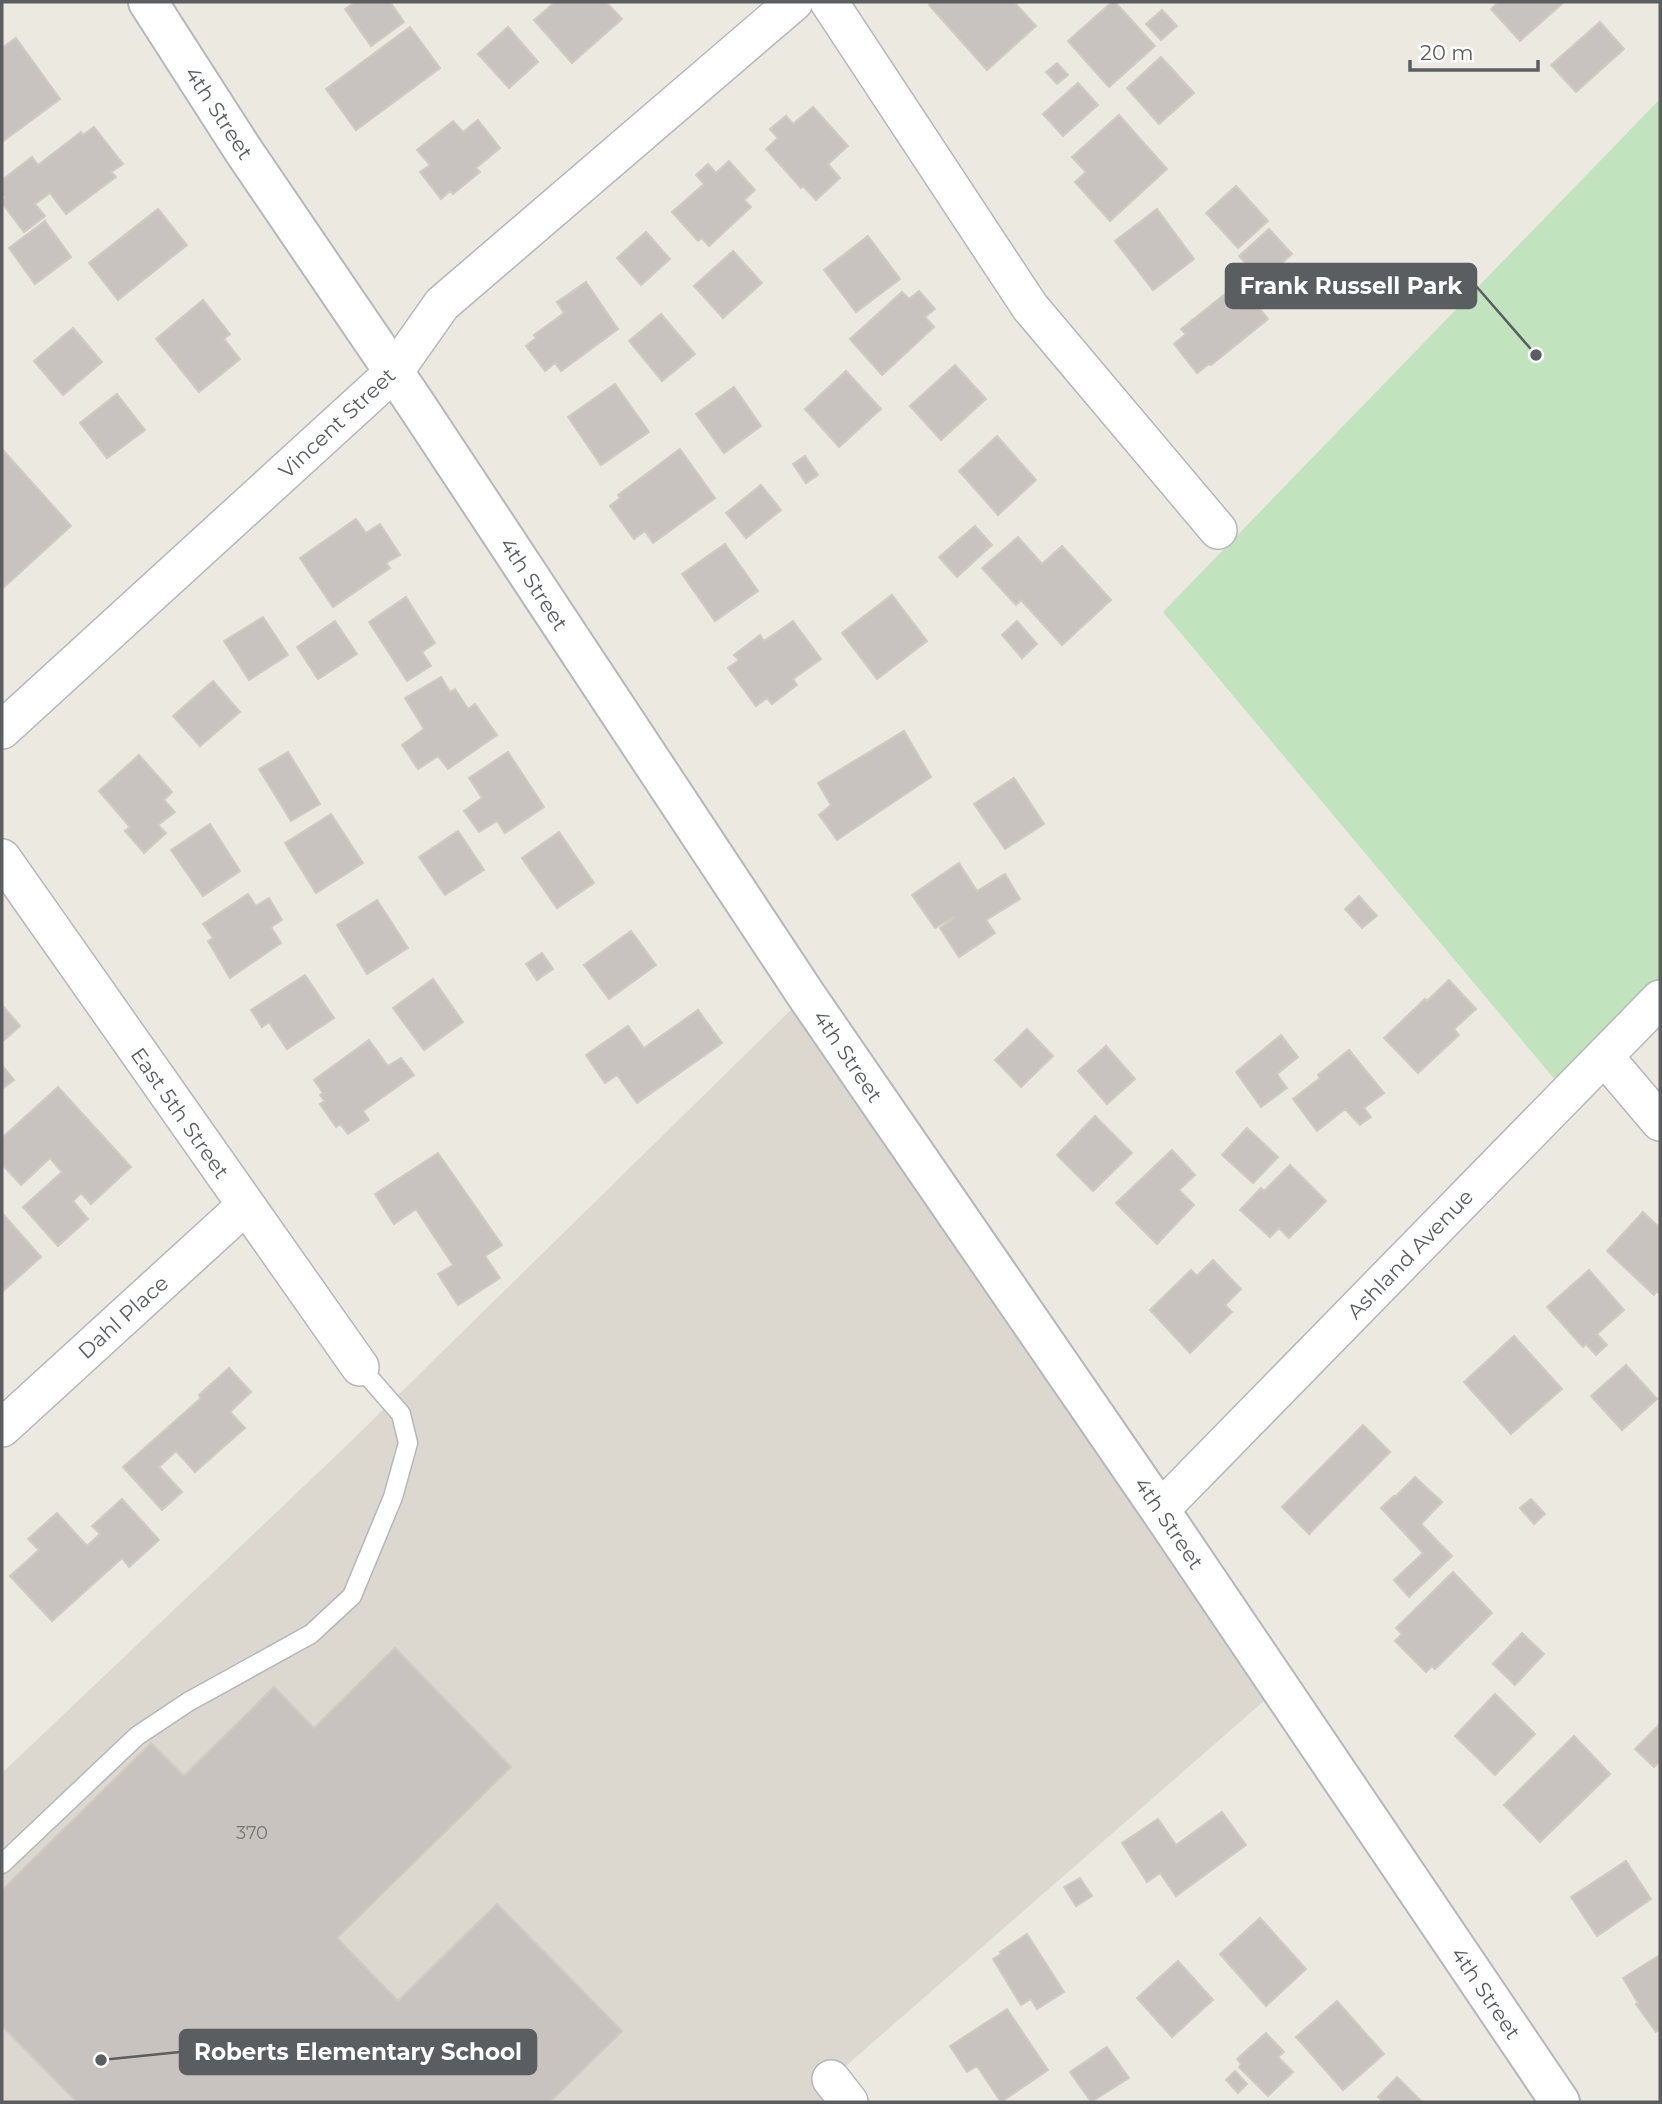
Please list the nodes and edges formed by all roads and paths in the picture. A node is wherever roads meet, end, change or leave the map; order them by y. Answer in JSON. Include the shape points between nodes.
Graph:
{"nodes":[{"id":1,"x":148,"y":2,"type":"edge"},
{"id":2,"x":794,"y":2,"type":"edge"},
{"id":3,"x":829,"y":2,"type":"edge"},
{"id":4,"x":394,"y":372,"type":"junction"},
{"id":5,"x":1218,"y":530,"type":"dead end"},
{"id":6,"x":2,"y":730,"type":"edge"},
{"id":7,"x":2,"y":858,"type":"edge"},
{"id":8,"x":1660,"y":999,"type":"edge"},
{"id":9,"x":1604,"y":1056,"type":"junction"},
{"id":10,"x":1660,"y":1122,"type":"edge"},
{"id":11,"x":245,"y":1206,"type":"junction"},
{"id":12,"x":360,"y":1367,"type":"joint"},
{"id":13,"x":2,"y":1428,"type":"edge"},
{"id":14,"x":1160,"y":1510,"type":"junction"},
{"id":15,"x":2,"y":1864,"type":"edge"},
{"id":16,"x":1560,"y":2102,"type":"edge"}],
"edges":[{"from":1,"to":4,"type":"street","name":"4th Street"},
{"from":2,"to":4,"type":"street","name":"Vincent Street","via":[[442,304]]},
{"from":3,"to":5,"type":"street","via":[[1030,306]]},
{"from":4,"to":6,"type":"street","name":"Vincent Street"},
{"from":4,"to":14,"type":"street","name":"4th Street","via":[[806,995]]},
{"from":7,"to":11,"type":"street","name":"East 5th Street"},
{"from":8,"to":9,"type":"street","name":"Ashland Avenue"},
{"from":9,"to":10,"type":"street"},
{"from":9,"to":14,"type":"street","name":"Ashland Avenue"},
{"from":11,"to":12,"type":"street","name":"East 5th Street"},
{"from":11,"to":13,"type":"street","name":"Dahl Place"},
{"from":12,"to":15,"type":"lane","via":[[401,1414],[408,1443],[393,1497],[352,1596],[311,1634],[188,1702],[137,1736]]},
{"from":14,"to":16,"type":"street","name":"4th Street"}]}
